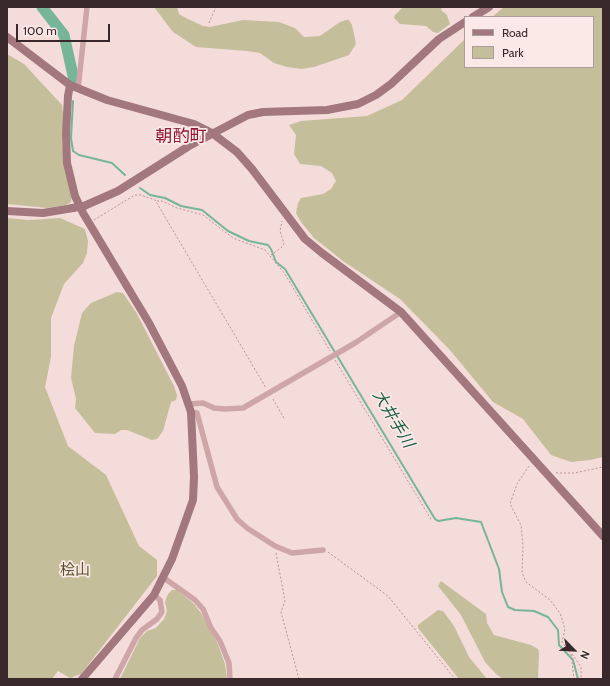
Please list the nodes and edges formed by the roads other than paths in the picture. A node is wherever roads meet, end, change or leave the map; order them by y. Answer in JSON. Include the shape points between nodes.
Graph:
{"nodes":[{"id":1,"x":87,"y":7,"type":"edge"},
{"id":2,"x":489,"y":7,"type":"edge"},
{"id":3,"x":475,"y":16,"type":"edge"},
{"id":4,"x":464,"y":23,"type":"edge"},
{"id":5,"x":7,"y":37,"type":"edge"},
{"id":6,"x":70,"y":85,"type":"junction"},
{"id":7,"x":78,"y":89,"type":"junction"},
{"id":8,"x":212,"y":133,"type":"junction"},
{"id":9,"x":7,"y":211,"type":"edge"},
{"id":10,"x":401,"y":312,"type":"junction"},
{"id":11,"x":190,"y":408,"type":"junction"},
{"id":12,"x":603,"y":536,"type":"edge"},
{"id":13,"x":323,"y":550,"type":"road end"},
{"id":14,"x":164,"y":578,"type":"junction"},
{"id":15,"x":154,"y":595,"type":"junction"},
{"id":16,"x":82,"y":679,"type":"edge"},
{"id":17,"x":115,"y":679,"type":"edge"},
{"id":18,"x":230,"y":679,"type":"edge"}],
"edges":[{"from":1,"to":7,"type":"street"},
{"from":2,"to":3,"type":"street"},
{"from":4,"to":8,"type":"street","via":[[439,39],[392,84],[358,104],[326,110],[248,115]]},
{"from":5,"to":6,"type":"street"},
{"from":6,"to":7,"type":"street"},
{"from":6,"to":11,"type":"street","via":[[66,134],[67,163],[75,196],[149,323],[182,386]]},
{"from":7,"to":8,"type":"street","via":[[107,100],[194,124]]},
{"from":8,"to":9,"type":"street","bridge":true,"via":[[118,191],[84,206],[43,213]]},
{"from":8,"to":10,"type":"street","via":[[242,156],[296,229],[312,246]]},
{"from":10,"to":11,"type":"street","via":[[244,408],[214,408],[203,403]]},
{"from":10,"to":12,"type":"street"},
{"from":11,"to":13,"type":"street","via":[[197,413],[217,487],[237,519],[275,546],[292,553]]},
{"from":11,"to":14,"type":"street","via":[[193,500]]},
{"from":14,"to":15,"type":"street"},
{"from":14,"to":18,"type":"street","via":[[195,600],[203,609],[229,663]]},
{"from":15,"to":16,"type":"street"},
{"from":15,"to":17,"type":"street","via":[[160,600],[162,612],[136,638]]}]}
